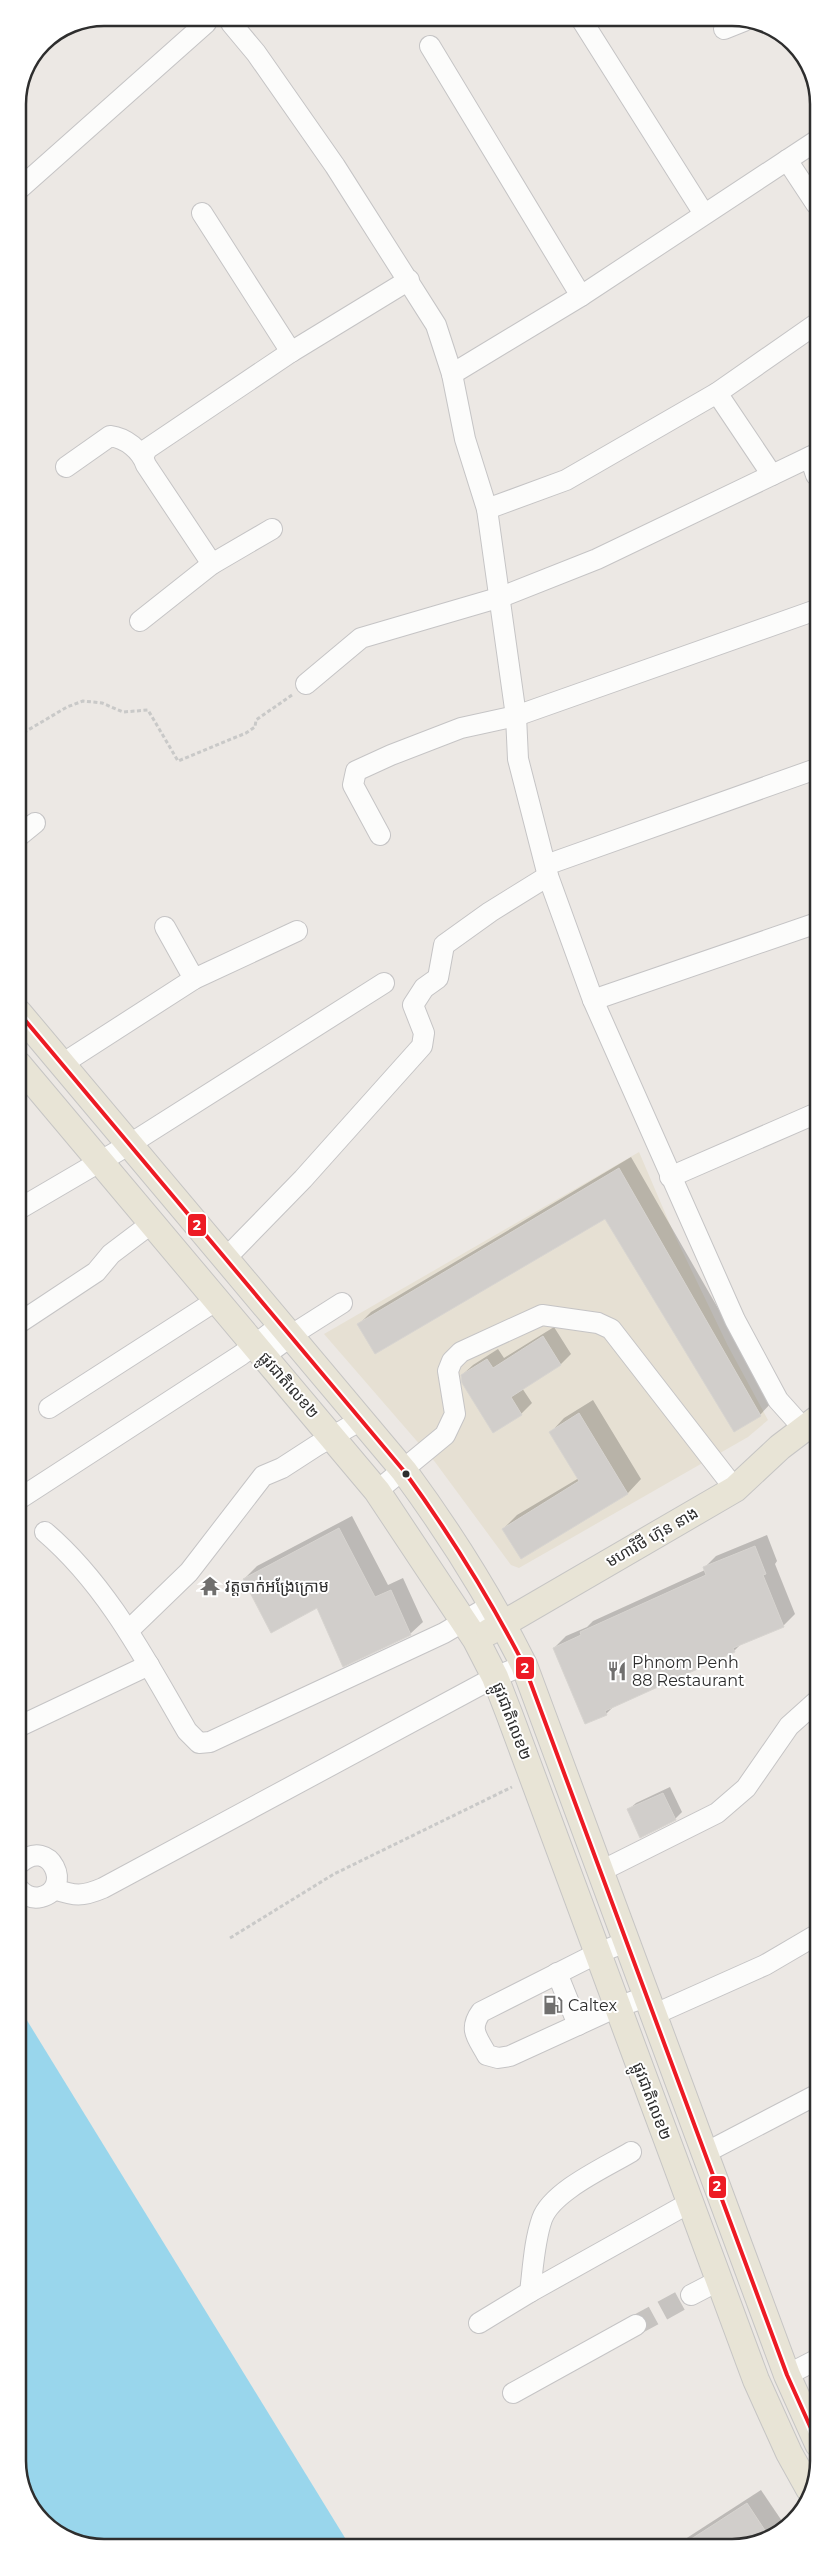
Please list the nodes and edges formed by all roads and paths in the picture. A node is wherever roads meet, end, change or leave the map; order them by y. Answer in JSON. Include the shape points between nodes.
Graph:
{"nodes":[{"id":1,"x":203,"y":26,"type":"edge"},
{"id":2,"x":234,"y":26,"type":"edge"},
{"id":3,"x":585,"y":26,"type":"edge"},
{"id":4,"x":731,"y":26,"type":"edge"},
{"id":5,"x":724,"y":29,"type":"dead end"},
{"id":6,"x":430,"y":46,"type":"dead end"},
{"id":7,"x":810,"y":145,"type":"edge"},
{"id":8,"x":787,"y":160,"type":"junction"},
{"id":9,"x":26,"y":183,"type":"edge"},
{"id":10,"x":810,"y":195,"type":"edge"},
{"id":11,"x":202,"y":213,"type":"dead end"},
{"id":12,"x":704,"y":214,"type":"junction"},
{"id":13,"x":409,"y":280,"type":"junction"},
{"id":14,"x":581,"y":296,"type":"junction"},
{"id":15,"x":810,"y":328,"type":"edge"},
{"id":16,"x":291,"y":352,"type":"junction"},
{"id":17,"x":452,"y":374,"type":"junction"},
{"id":18,"x":717,"y":393,"type":"junction"},
{"id":19,"x":143,"y":457,"type":"junction"},
{"id":20,"x":810,"y":463,"type":"edge"},
{"id":21,"x":66,"y":468,"type":"dead end"},
{"id":22,"x":772,"y":475,"type":"junction"},
{"id":23,"x":487,"y":509,"type":"junction"},
{"id":24,"x":272,"y":529,"type":"dead end"},
{"id":25,"x":212,"y":564,"type":"junction"},
{"id":26,"x":501,"y":597,"type":"junction"},
{"id":27,"x":810,"y":612,"type":"edge"},
{"id":28,"x":140,"y":621,"type":"dead end"},
{"id":29,"x":306,"y":684,"type":"joint"},
{"id":30,"x":516,"y":716,"type":"junction"},
{"id":31,"x":26,"y":731,"type":"edge"},
{"id":32,"x":810,"y":771,"type":"edge"},
{"id":33,"x":35,"y":823,"type":"dead end"},
{"id":34,"x":26,"y":830,"type":"edge"},
{"id":35,"x":380,"y":834,"type":"dead end"},
{"id":36,"x":547,"y":870,"type":"junction"},
{"id":37,"x":810,"y":925,"type":"edge"},
{"id":38,"x":165,"y":927,"type":"dead end"},
{"id":39,"x":297,"y":931,"type":"dead end"},
{"id":40,"x":194,"y":979,"type":"junction"},
{"id":41,"x":384,"y":983,"type":"dead end"},
{"id":42,"x":593,"y":1000,"type":"junction"},
{"id":43,"x":26,"y":1021,"type":"edge"},
{"id":44,"x":62,"y":1064,"type":"junction"},
{"id":45,"x":26,"y":1073,"type":"edge"},
{"id":46,"x":810,"y":1116,"type":"edge"},
{"id":47,"x":130,"y":1144,"type":"junction"},
{"id":48,"x":101,"y":1161,"type":"junction"},
{"id":49,"x":670,"y":1177,"type":"junction"},
{"id":50,"x":26,"y":1206,"type":"edge"},
{"id":51,"x":152,"y":1223,"type":"junction"},
{"id":52,"x":226,"y":1258,"type":"junction"},
{"id":53,"x":217,"y":1300,"type":"junction"},
{"id":54,"x":342,"y":1303,"type":"dead end"},
{"id":55,"x":26,"y":1318,"type":"edge"},
{"id":56,"x":287,"y":1330,"type":"junction"},
{"id":57,"x":260,"y":1350,"type":"junction"},
{"id":58,"x":49,"y":1408,"type":"dead end"},
{"id":59,"x":361,"y":1420,"type":"junction"},
{"id":60,"x":810,"y":1423,"type":"edge"},
{"id":61,"x":810,"y":1425,"type":"edge"},
{"id":62,"x":334,"y":1437,"type":"junction"},
{"id":63,"x":404,"y":1471,"type":"junction"},
{"id":64,"x":735,"y":1489,"type":"junction"},
{"id":65,"x":378,"y":1491,"type":"junction"},
{"id":66,"x":26,"y":1495,"type":"edge"},
{"id":67,"x":46,"y":1532,"type":"dead end"},
{"id":68,"x":498,"y":1614,"type":"junction"},
{"id":69,"x":129,"y":1630,"type":"junction"},
{"id":70,"x":469,"y":1631,"type":"junction"},
{"id":71,"x":148,"y":1665,"type":"junction"},
{"id":72,"x":524,"y":1665,"type":"junction"},
{"id":73,"x":495,"y":1677,"type":"junction"},
{"id":74,"x":810,"y":1707,"type":"edge"},
{"id":75,"x":26,"y":1723,"type":"edge"},
{"id":76,"x":533,"y":1778,"type":"junction"},
{"id":77,"x":26,"y":1858,"type":"edge"},
{"id":78,"x":601,"y":1871,"type":"junction"},
{"id":79,"x":54,"y":1889,"type":"junction"},
{"id":80,"x":26,"y":1894,"type":"edge"},
{"id":81,"x":230,"y":1938,"type":"dead end"},
{"id":82,"x":810,"y":1939,"type":"edge"},
{"id":83,"x":626,"y":1942,"type":"junction"},
{"id":84,"x":598,"y":1953,"type":"junction"},
{"id":85,"x":557,"y":1973,"type":"junction"},
{"id":86,"x":650,"y":2006,"type":"junction"},
{"id":87,"x":617,"y":2007,"type":"junction"},
{"id":88,"x":578,"y":2025,"type":"junction"},
{"id":89,"x":810,"y":2098,"type":"edge"},
{"id":90,"x":631,"y":2152,"type":"dead end"},
{"id":91,"x":705,"y":2154,"type":"junction"},
{"id":92,"x":691,"y":2202,"type":"junction"},
{"id":93,"x":718,"y":2281,"type":"junction"},
{"id":94,"x":530,"y":2292,"type":"junction"},
{"id":95,"x":691,"y":2296,"type":"tunnel mouth"},
{"id":96,"x":478,"y":2323,"type":"dead end"},
{"id":97,"x":636,"y":2326,"type":"tunnel mouth"},
{"id":98,"x":810,"y":2363,"type":"edge"},
{"id":99,"x":787,"y":2375,"type":"junction"},
{"id":100,"x":513,"y":2393,"type":"dead end"},
{"id":101,"x":810,"y":2426,"type":"edge"},
{"id":102,"x":806,"y":2484,"type":"edge"}],
"edges":[{"from":1,"to":9,"type":"street"},
{"from":2,"to":13,"type":"street","via":[[335,166]]},
{"from":3,"to":12,"type":"street"},
{"from":4,"to":5,"type":"street"},
{"from":6,"to":14,"type":"street"},
{"from":7,"to":8,"type":"street"},
{"from":8,"to":10,"type":"street"},
{"from":8,"to":12,"type":"street"},
{"from":11,"to":16,"type":"street"},
{"from":12,"to":14,"type":"street"},
{"from":13,"to":16,"type":"street"},
{"from":13,"to":17,"type":"street","via":[[436,324]]},
{"from":14,"to":17,"type":"street"},
{"from":15,"to":18,"type":"street"},
{"from":16,"to":19,"type":"street","via":[[147,449]]},
{"from":17,"to":23,"type":"street","via":[[465,439]]},
{"from":18,"to":22,"type":"street"},
{"from":18,"to":23,"type":"street","via":[[566,480]]},
{"from":19,"to":21,"type":"street","via":[[122,437],[110,436]]},
{"from":19,"to":25,"type":"street"},
{"from":20,"to":22,"type":"street"},
{"from":22,"to":26,"type":"street","via":[[597,559]]},
{"from":23,"to":26,"type":"street"},
{"from":24,"to":25,"type":"street"},
{"from":25,"to":28,"type":"street"},
{"from":26,"to":29,"type":"street","via":[[361,638]]},
{"from":26,"to":30,"type":"street"},
{"from":27,"to":30,"type":"street"},
{"from":29,"to":31,"type":"path","via":[[256,720],[255,727],[246,733],[178,761],[148,710],[124,712],[92,700],[67,707]]},
{"from":30,"to":35,"type":"street","via":[[461,728],[356,771],[353,785]]},
{"from":30,"to":36,"type":"street","via":[[518,760]]},
{"from":32,"to":36,"type":"street"},
{"from":33,"to":34,"type":"street"},
{"from":36,"to":42,"type":"street"},
{"from":36,"to":52,"type":"street","via":[[444,946],[438,978],[424,988],[413,1005],[424,1033],[422,1046],[303,1179]]},
{"from":37,"to":42,"type":"street"},
{"from":38,"to":40,"type":"street"},
{"from":39,"to":40,"type":"street"},
{"from":40,"to":44,"type":"street"},
{"from":41,"to":47,"type":"street"},
{"from":42,"to":49,"type":"street"},
{"from":43,"to":44,"type":"main road","name":"ផ្លូវជាតិលេខ២"},
{"from":44,"to":47,"type":"main road","name":"ផ្លូវជាតិលេខ២"},
{"from":45,"to":48,"type":"main road","name":"ផ្លូវជាតិលេខ២"},
{"from":46,"to":49,"type":"street"},
{"from":47,"to":48,"type":"street"},
{"from":47,"to":52,"type":"main road","name":"ផ្លូវជាតិលេខ២"},
{"from":48,"to":50,"type":"street"},
{"from":48,"to":51,"type":"main road","name":"ផ្លូវជាតិលេខ២"},
{"from":49,"to":60,"type":"street","via":[[735,1320],[778,1400]]},
{"from":51,"to":53,"type":"main road","name":"ផ្លូវជាតិលេខ២"},
{"from":51,"to":55,"type":"street","via":[[111,1254],[96,1272]]},
{"from":52,"to":56,"type":"main road","name":"ផ្លូវជាតិលេខ២"},
{"from":53,"to":57,"type":"main road","name":"ផ្លូវជាតិលេខ២"},
{"from":53,"to":58,"type":"street"},
{"from":54,"to":56,"type":"street"},
{"from":56,"to":57,"type":"street"},
{"from":56,"to":59,"type":"main road","name":"ផ្លូវជាតិលេខ២"},
{"from":57,"to":62,"type":"main road","name":"ផ្លូវជាតិលេខ២"},
{"from":57,"to":66,"type":"street"},
{"from":59,"to":62,"type":"street"},
{"from":59,"to":63,"type":"main road","name":"ផ្លូវជាតិលេខ២"},
{"from":61,"to":64,"type":"main road","name":"មហាវិថី ហ៊ុន នាង"},
{"from":62,"to":65,"type":"main road","name":"ផ្លូវជាតិលេខ២"},
{"from":62,"to":69,"type":"street","via":[[263,1476],[189,1572]]},
{"from":63,"to":64,"type":"street","via":[[445,1435],[455,1414],[448,1371],[452,1361],[461,1352],[542,1315],[598,1323],[611,1328]]},
{"from":63,"to":65,"type":"street"},
{"from":63,"to":68,"type":"main road","name":"ផ្លូវជាតិលេខ២","via":[[430,1506]]},
{"from":64,"to":68,"type":"main road","name":"មហាវិថី ហ៊ុន នាង"},
{"from":65,"to":70,"type":"main road","name":"ផ្លូវជាតិលេខ២"},
{"from":67,"to":69,"type":"street","via":[[71,1554]]},
{"from":68,"to":70,"type":"main road","name":"មហាវិថី ហ៊ុន នាង"},
{"from":68,"to":72,"type":"main road","name":"ផ្លូវជាតិលេខ២"},
{"from":69,"to":71,"type":"street"},
{"from":70,"to":71,"type":"street","via":[[444,1633],[210,1742],[199,1743],[193,1739]]},
{"from":70,"to":73,"type":"main road","name":"ផ្លូវជាតិលេខ២"},
{"from":71,"to":75,"type":"street"},
{"from":72,"to":73,"type":"street"},
{"from":72,"to":78,"type":"main road","name":"ផ្លូវជាតិលេខ២"},
{"from":73,"to":76,"type":"main road","name":"ផ្លូវជាតិលេខ២"},
{"from":73,"to":79,"type":"street","via":[[104,1888],[75,1896]]},
{"from":74,"to":78,"type":"street","via":[[789,1726],[746,1788],[717,1814]]},
{"from":76,"to":81,"type":"path","via":[[342,1870]]},
{"from":76,"to":84,"type":"main road","name":"ផ្លូវជាតិលេខ២"},
{"from":77,"to":79,"type":"street","via":[[35,1855],[52,1863],[57,1871]]},
{"from":78,"to":83,"type":"main road","name":"ផ្លូវជាតិលេខ២"},
{"from":79,"to":80,"type":"street","via":[[37,1898]]},
{"from":82,"to":86,"type":"street","via":[[765,1965]]},
{"from":83,"to":84,"type":"street"},
{"from":83,"to":86,"type":"main road","name":"ផ្លូវជាតិលេខ២"},
{"from":84,"to":85,"type":"street"},
{"from":84,"to":87,"type":"main road","name":"ផ្លូវជាតិលេខ២"},
{"from":85,"to":88,"type":"street"},
{"from":85,"to":88,"type":"street","via":[[481,2012],[474,2022],[474,2030],[487,2055],[498,2058],[510,2056]]},
{"from":86,"to":87,"type":"street"},
{"from":86,"to":91,"type":"main road","name":"ផ្លូវជាតិលេខ២"},
{"from":87,"to":88,"type":"street"},
{"from":87,"to":92,"type":"main road","name":"ផ្លូវជាតិលេខ២"},
{"from":89,"to":91,"type":"street"},
{"from":90,"to":94,"type":"street","via":[[563,2193],[550,2206],[542,2218]]},
{"from":91,"to":99,"type":"main road","name":"ផ្លូវជាតិលេខ២"},
{"from":92,"to":93,"type":"main road","name":"ផ្លូវជាតិលេខ២"},
{"from":92,"to":94,"type":"street"},
{"from":93,"to":95,"type":"street"},
{"from":93,"to":102,"type":"main road","name":"ផ្លូវជាតិលេខ២","via":[[763,2396]]},
{"from":94,"to":96,"type":"street"},
{"from":97,"to":100,"type":"street"},
{"from":98,"to":99,"type":"street"},
{"from":99,"to":101,"type":"main road","name":"ផ្លូវជាតិលេខ២"}]}
